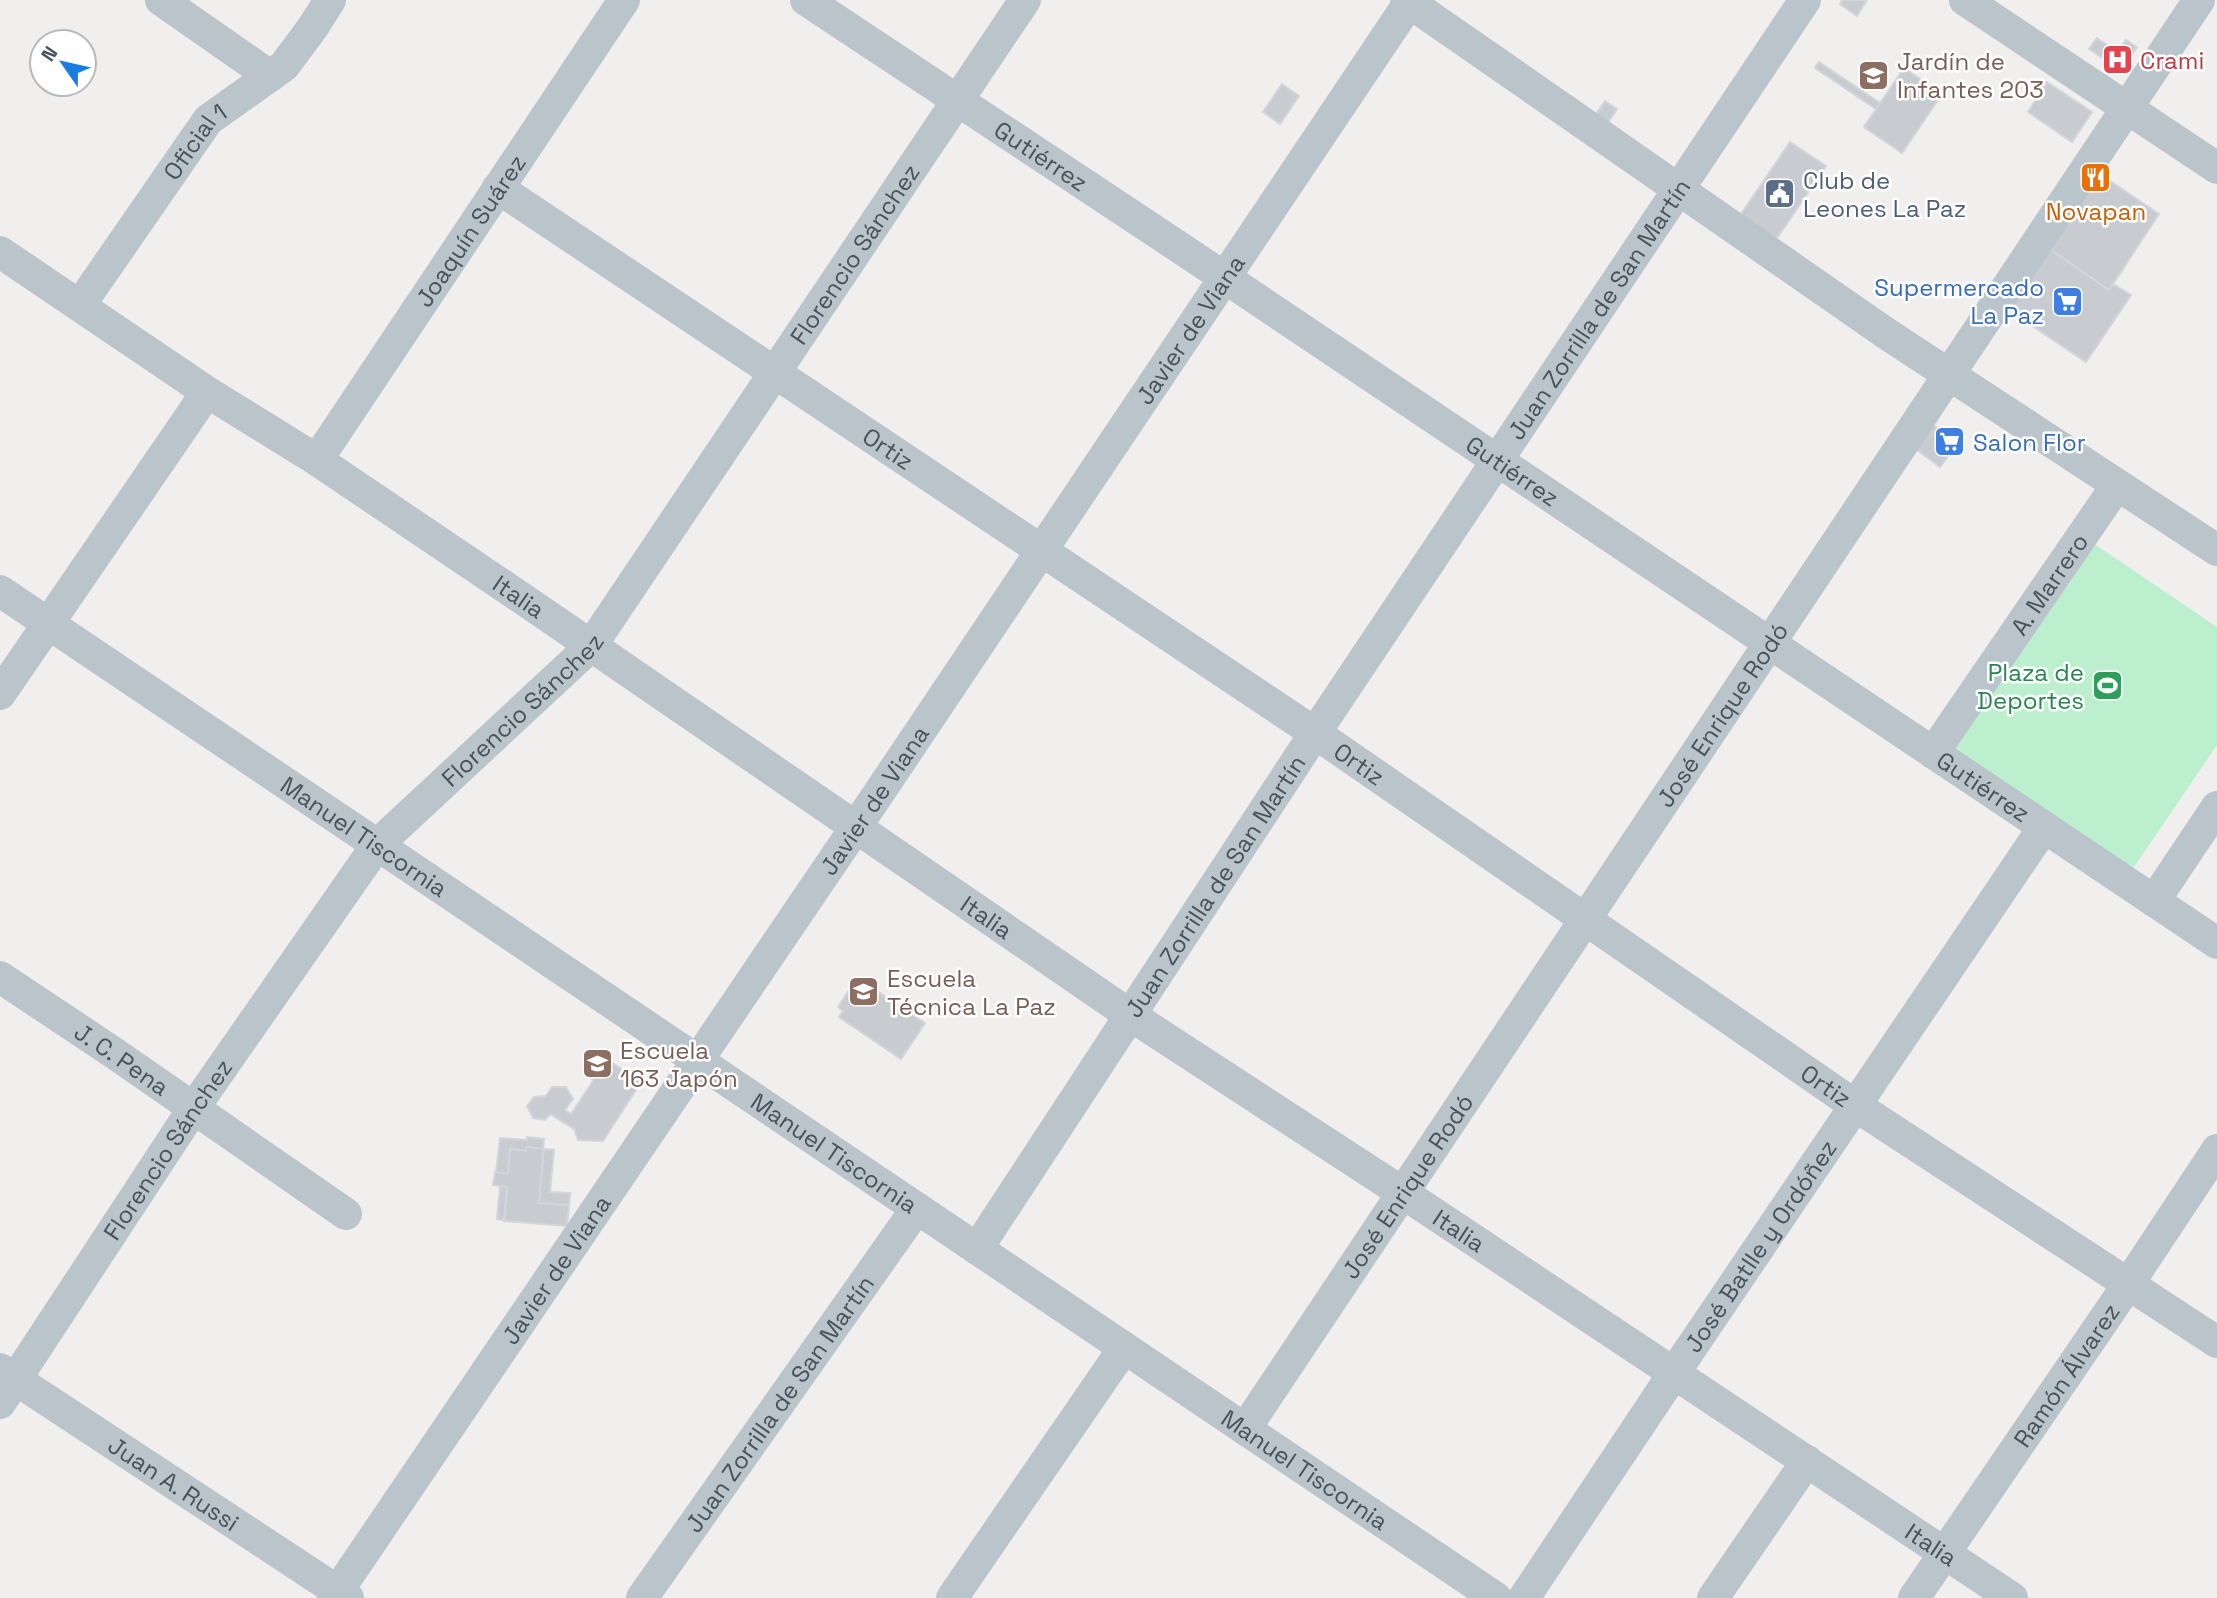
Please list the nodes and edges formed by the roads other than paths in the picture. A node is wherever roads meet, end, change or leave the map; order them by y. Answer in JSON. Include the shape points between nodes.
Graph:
{"nodes":[{"id":1,"x":160,"y":0,"type":"edge"},
{"id":2,"x":330,"y":0,"type":"edge"},
{"id":3,"x":624,"y":0,"type":"edge"},
{"id":4,"x":806,"y":0,"type":"edge"},
{"id":5,"x":1025,"y":0,"type":"edge"},
{"id":6,"x":1805,"y":0,"type":"edge"},
{"id":7,"x":1965,"y":0,"type":"edge"},
{"id":8,"x":2199,"y":0,"type":"edge"},
{"id":9,"x":1409,"y":1,"type":"edge"},
{"id":10,"x":270,"y":76,"type":"junction"},
{"id":11,"x":957,"y":100,"type":"junction"},
{"id":12,"x":2126,"y":107,"type":"junction"},
{"id":13,"x":2217,"y":168,"type":"edge"},
{"id":14,"x":498,"y":188,"type":"junction"},
{"id":15,"x":1678,"y":189,"type":"junction"},
{"id":16,"x":0,"y":252,"type":"edge"},
{"id":17,"x":1224,"y":277,"type":"junction"},
{"id":18,"x":80,"y":305,"type":"junction"},
{"id":19,"x":774,"y":372,"type":"junction"},
{"id":20,"x":1949,"y":374,"type":"junction"},
{"id":21,"x":207,"y":391,"type":"junction"},
{"id":22,"x":317,"y":460,"type":"junction"},
{"id":23,"x":1496,"y":460,"type":"junction"},
{"id":24,"x":2117,"y":485,"type":"junction"},
{"id":25,"x":1041,"y":550,"type":"junction"},
{"id":26,"x":2217,"y":550,"type":"edge"},
{"id":27,"x":0,"y":591,"type":"edge"},
{"id":28,"x":48,"y":623,"type":"junction"},
{"id":29,"x":1769,"y":643,"type":"junction"},
{"id":30,"x":591,"y":646,"type":"junction"},
{"id":31,"x":0,"y":694,"type":"edge"},
{"id":32,"x":1315,"y":733,"type":"junction"},
{"id":33,"x":1933,"y":753,"type":"junction"},
{"id":34,"x":2217,"y":807,"type":"edge"},
{"id":35,"x":856,"y":827,"type":"junction"},
{"id":36,"x":2044,"y":827,"type":"junction"},
{"id":37,"x":377,"y":845,"type":"junction"},
{"id":38,"x":2154,"y":901,"type":"junction"},
{"id":39,"x":1583,"y":920,"type":"junction"},
{"id":40,"x":2217,"y":943,"type":"edge"},
{"id":41,"x":0,"y":977,"type":"edge"},
{"id":42,"x":1130,"y":1015,"type":"junction"},
{"id":43,"x":697,"y":1060,"type":"junction"},
{"id":44,"x":1856,"y":1106,"type":"junction"},
{"id":45,"x":193,"y":1109,"type":"junction"},
{"id":46,"x":2217,"y":1150,"type":"edge"},
{"id":47,"x":1403,"y":1193,"type":"junction"},
{"id":48,"x":917,"y":1208,"type":"junction"},
{"id":49,"x":346,"y":1214,"type":"dead end"},
{"id":50,"x":977,"y":1249,"type":"junction"},
{"id":51,"x":2129,"y":1283,"type":"junction"},
{"id":52,"x":2217,"y":1342,"type":"edge"},
{"id":53,"x":1124,"y":1348,"type":"junction"},
{"id":54,"x":1674,"y":1373,"type":"junction"},
{"id":55,"x":5,"y":1384,"type":"edge"},
{"id":56,"x":1245,"y":1429,"type":"junction"},
{"id":57,"x":1807,"y":1461,"type":"junction"},
{"id":58,"x":1943,"y":1553,"type":"junction"},
{"id":59,"x":340,"y":1596,"type":"edge"},
{"id":60,"x":642,"y":1598,"type":"edge"},
{"id":61,"x":952,"y":1598,"type":"edge"},
{"id":62,"x":1496,"y":1598,"type":"edge"},
{"id":63,"x":1524,"y":1598,"type":"edge"},
{"id":64,"x":1713,"y":1598,"type":"edge"},
{"id":65,"x":1914,"y":1598,"type":"edge"},
{"id":66,"x":2012,"y":1598,"type":"edge"}],
"edges":[{"from":1,"to":10,"type":"street"},
{"from":2,"to":10,"type":"street","name":"Oficial 1","via":[[284,66]]},
{"from":3,"to":14,"type":"street","name":"Joaquín Suárez"},
{"from":4,"to":11,"type":"street","name":"Gutiérrez"},
{"from":5,"to":11,"type":"street","name":"Florencio Sánchez"},
{"from":6,"to":15,"type":"street","name":"Juan Zorrilla de San Martín"},
{"from":7,"to":12,"type":"street"},
{"from":8,"to":12,"type":"street","name":"José Enrique Rodó"},
{"from":9,"to":15,"type":"street"},
{"from":9,"to":17,"type":"street","name":"Javier de Viana"},
{"from":10,"to":18,"type":"street","name":"Oficial 1","via":[[208,120]]},
{"from":11,"to":17,"type":"street","name":"Gutiérrez"},
{"from":11,"to":19,"type":"street","name":"Florencio Sánchez"},
{"from":12,"to":13,"type":"street"},
{"from":12,"to":20,"type":"street","name":"José Enrique Rodó"},
{"from":14,"to":19,"type":"street","name":"Ortiz"},
{"from":14,"to":22,"type":"street","name":"Joaquín Suárez"},
{"from":15,"to":20,"type":"street"},
{"from":15,"to":23,"type":"street","name":"Juan Zorrilla de San Martín"},
{"from":16,"to":18,"type":"street","name":"Italia"},
{"from":17,"to":23,"type":"street","name":"Gutiérrez"},
{"from":17,"to":25,"type":"street","name":"Javier de Viana"},
{"from":18,"to":21,"type":"street","name":"Italia"},
{"from":19,"to":25,"type":"street","name":"Ortiz"},
{"from":19,"to":30,"type":"street","name":"Florencio Sánchez"},
{"from":20,"to":24,"type":"street"},
{"from":20,"to":29,"type":"street","name":"José Enrique Rodó"},
{"from":21,"to":22,"type":"street","name":"Italia"},
{"from":21,"to":28,"type":"street"},
{"from":22,"to":30,"type":"street","name":"Italia"},
{"from":23,"to":29,"type":"street","name":"Gutiérrez"},
{"from":23,"to":32,"type":"street","name":"Juan Zorrilla de San Martín"},
{"from":24,"to":26,"type":"street"},
{"from":24,"to":33,"type":"street","name":"A. Marrero"},
{"from":25,"to":32,"type":"street","name":"Ortiz"},
{"from":25,"to":35,"type":"street","name":"Javier de Viana"},
{"from":27,"to":28,"type":"street","name":"Manuel Tiscornia"},
{"from":28,"to":31,"type":"street"},
{"from":28,"to":37,"type":"street","name":"Manuel Tiscornia"},
{"from":29,"to":33,"type":"street","name":"Gutiérrez"},
{"from":29,"to":39,"type":"street","name":"José Enrique Rodó"},
{"from":30,"to":35,"type":"street","name":"Italia"},
{"from":30,"to":37,"type":"street","name":"Florencio Sánchez"},
{"from":32,"to":39,"type":"street","name":"Ortiz"},
{"from":32,"to":42,"type":"street","name":"Juan Zorrilla de San Martín"},
{"from":33,"to":36,"type":"street","name":"Gutiérrez"},
{"from":34,"to":38,"type":"street"},
{"from":35,"to":42,"type":"street","name":"Italia"},
{"from":35,"to":43,"type":"street","name":"Javier de Viana"},
{"from":36,"to":38,"type":"street","name":"Gutiérrez"},
{"from":36,"to":44,"type":"street","name":"José Batlle y Ordóñez"},
{"from":37,"to":43,"type":"street","name":"Manuel Tiscornia"},
{"from":37,"to":45,"type":"street","name":"Florencio Sánchez"},
{"from":38,"to":40,"type":"street","name":"Gutiérrez"},
{"from":39,"to":44,"type":"street","name":"Ortiz"},
{"from":39,"to":47,"type":"street","name":"José Enrique Rodó"},
{"from":41,"to":45,"type":"street","name":"J. C. Pena"},
{"from":42,"to":47,"type":"street","name":"Italia"},
{"from":42,"to":50,"type":"street","name":"Juan Zorrilla de San Martín"},
{"from":43,"to":48,"type":"street","name":"Manuel Tiscornia"},
{"from":43,"to":59,"type":"street","name":"Javier de Viana"},
{"from":44,"to":51,"type":"street","name":"Ortiz"},
{"from":44,"to":54,"type":"street","name":"José Batlle y Ordóñez"},
{"from":45,"to":49,"type":"street","name":"J. C. Pena"},
{"from":45,"to":55,"type":"street","name":"Florencio Sánchez"},
{"from":46,"to":51,"type":"street","name":"Ramón Álvarez"},
{"from":47,"to":54,"type":"street","name":"Italia"},
{"from":47,"to":56,"type":"street","name":"José Enrique Rodó"},
{"from":48,"to":50,"type":"street","name":"Manuel Tiscornia"},
{"from":48,"to":60,"type":"street","name":"Juan Zorrilla de San Martín"},
{"from":50,"to":53,"type":"street","name":"Manuel Tiscornia"},
{"from":51,"to":52,"type":"street","name":"Ortiz"},
{"from":51,"to":58,"type":"street","name":"Ramón Álvarez"},
{"from":53,"to":56,"type":"street","name":"Manuel Tiscornia"},
{"from":53,"to":61,"type":"street"},
{"from":54,"to":57,"type":"street","name":"Italia"},
{"from":54,"to":63,"type":"street","name":"José Batlle y Ordóñez"},
{"from":55,"to":59,"type":"street","name":"Juan A. Russi"},
{"from":56,"to":62,"type":"street","name":"Manuel Tiscornia"},
{"from":57,"to":58,"type":"street","name":"Italia"},
{"from":57,"to":64,"type":"street"},
{"from":58,"to":65,"type":"street","name":"Ramón Álvarez"},
{"from":58,"to":66,"type":"street","name":"Italia"}]}
